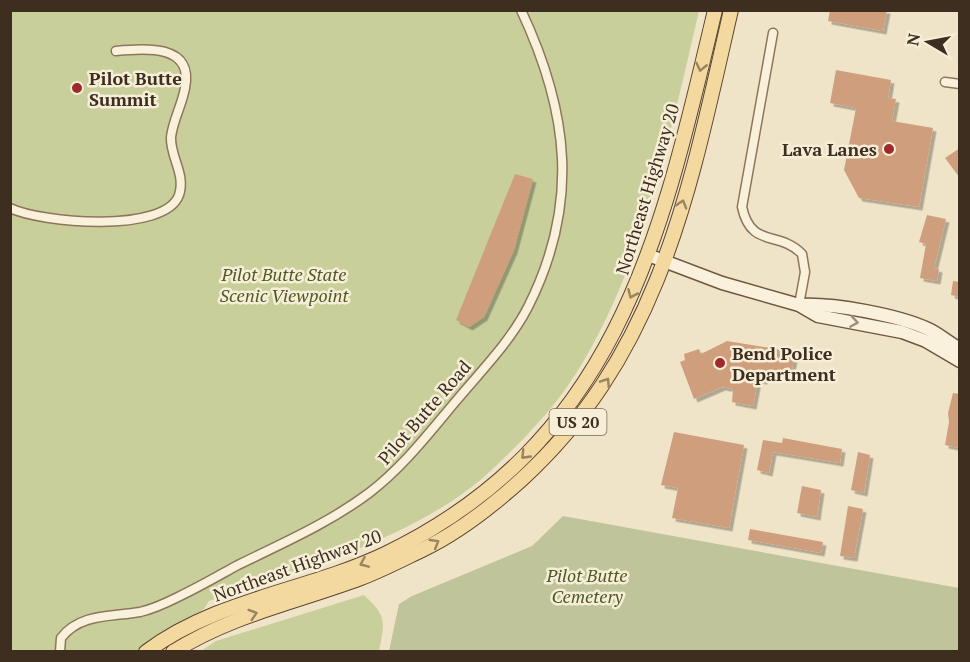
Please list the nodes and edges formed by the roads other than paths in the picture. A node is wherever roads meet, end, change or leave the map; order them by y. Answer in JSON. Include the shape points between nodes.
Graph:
{"nodes":[{"id":1,"x":521,"y":10,"type":"edge"},
{"id":2,"x":715,"y":10,"type":"edge"},
{"id":3,"x":731,"y":10,"type":"edge"},
{"id":4,"x":773,"y":33,"type":"dead end"},
{"id":5,"x":116,"y":51,"type":"dead end"},
{"id":6,"x":945,"y":82,"type":"dead end"},
{"id":7,"x":960,"y":84,"type":"edge"},
{"id":8,"x":10,"y":208,"type":"edge"},
{"id":9,"x":648,"y":255,"type":"junction"},
{"id":10,"x":665,"y":261,"type":"junction"},
{"id":11,"x":799,"y":305,"type":"junction"},
{"id":12,"x":960,"y":350,"type":"edge"},
{"id":13,"x":960,"y":361,"type":"edge"},
{"id":14,"x":60,"y":651,"type":"edge"},
{"id":15,"x":146,"y":651,"type":"edge"},
{"id":16,"x":173,"y":651,"type":"edge"}],
"edges":[{"from":1,"to":14,"type":"street","name":"Pilot Butte Road","via":[[541,52],[553,96],[564,180],[546,265],[527,308],[499,351],[397,471],[368,494],[313,529],[178,598],[142,611],[77,623],[61,638]]},
{"from":2,"to":9,"type":"main road","name":"Northeast Highway 20","number":"US 20","one_way":true,"via":[[689,118]]},
{"from":10,"to":3,"type":"main road","name":"Northeast Highway 20","number":"US 20","one_way":true,"via":[[707,116]]},
{"from":4,"to":11,"type":"street","via":[[742,207],[751,230],[761,237],[788,243],[802,254],[805,272]]},
{"from":5,"to":8,"type":"street","via":[[165,51],[183,64],[187,73],[171,138],[179,169],[179,195],[171,206],[157,213],[98,223],[42,219]]},
{"from":6,"to":7,"type":"street"},
{"from":9,"to":10,"type":"main road"},
{"from":9,"to":15,"type":"main road","name":"Northeast Highway 20","number":"US 20","one_way":true,"via":[[594,372],[570,406],[514,466],[476,499],[420,536],[384,554],[212,614]]},
{"from":10,"to":11,"type":"main road"},
{"from":16,"to":10,"type":"main road","name":"Northeast Highway 20","number":"US 20","one_way":true,"via":[[226,623],[363,578],[426,548],[502,497],[579,420],[606,384],[630,344]]},
{"from":11,"to":12,"type":"main road","via":[[821,304],[909,322],[931,330]]},
{"from":11,"to":13,"type":"main road","one_way":true,"via":[[818,316],[902,332]]}]}
